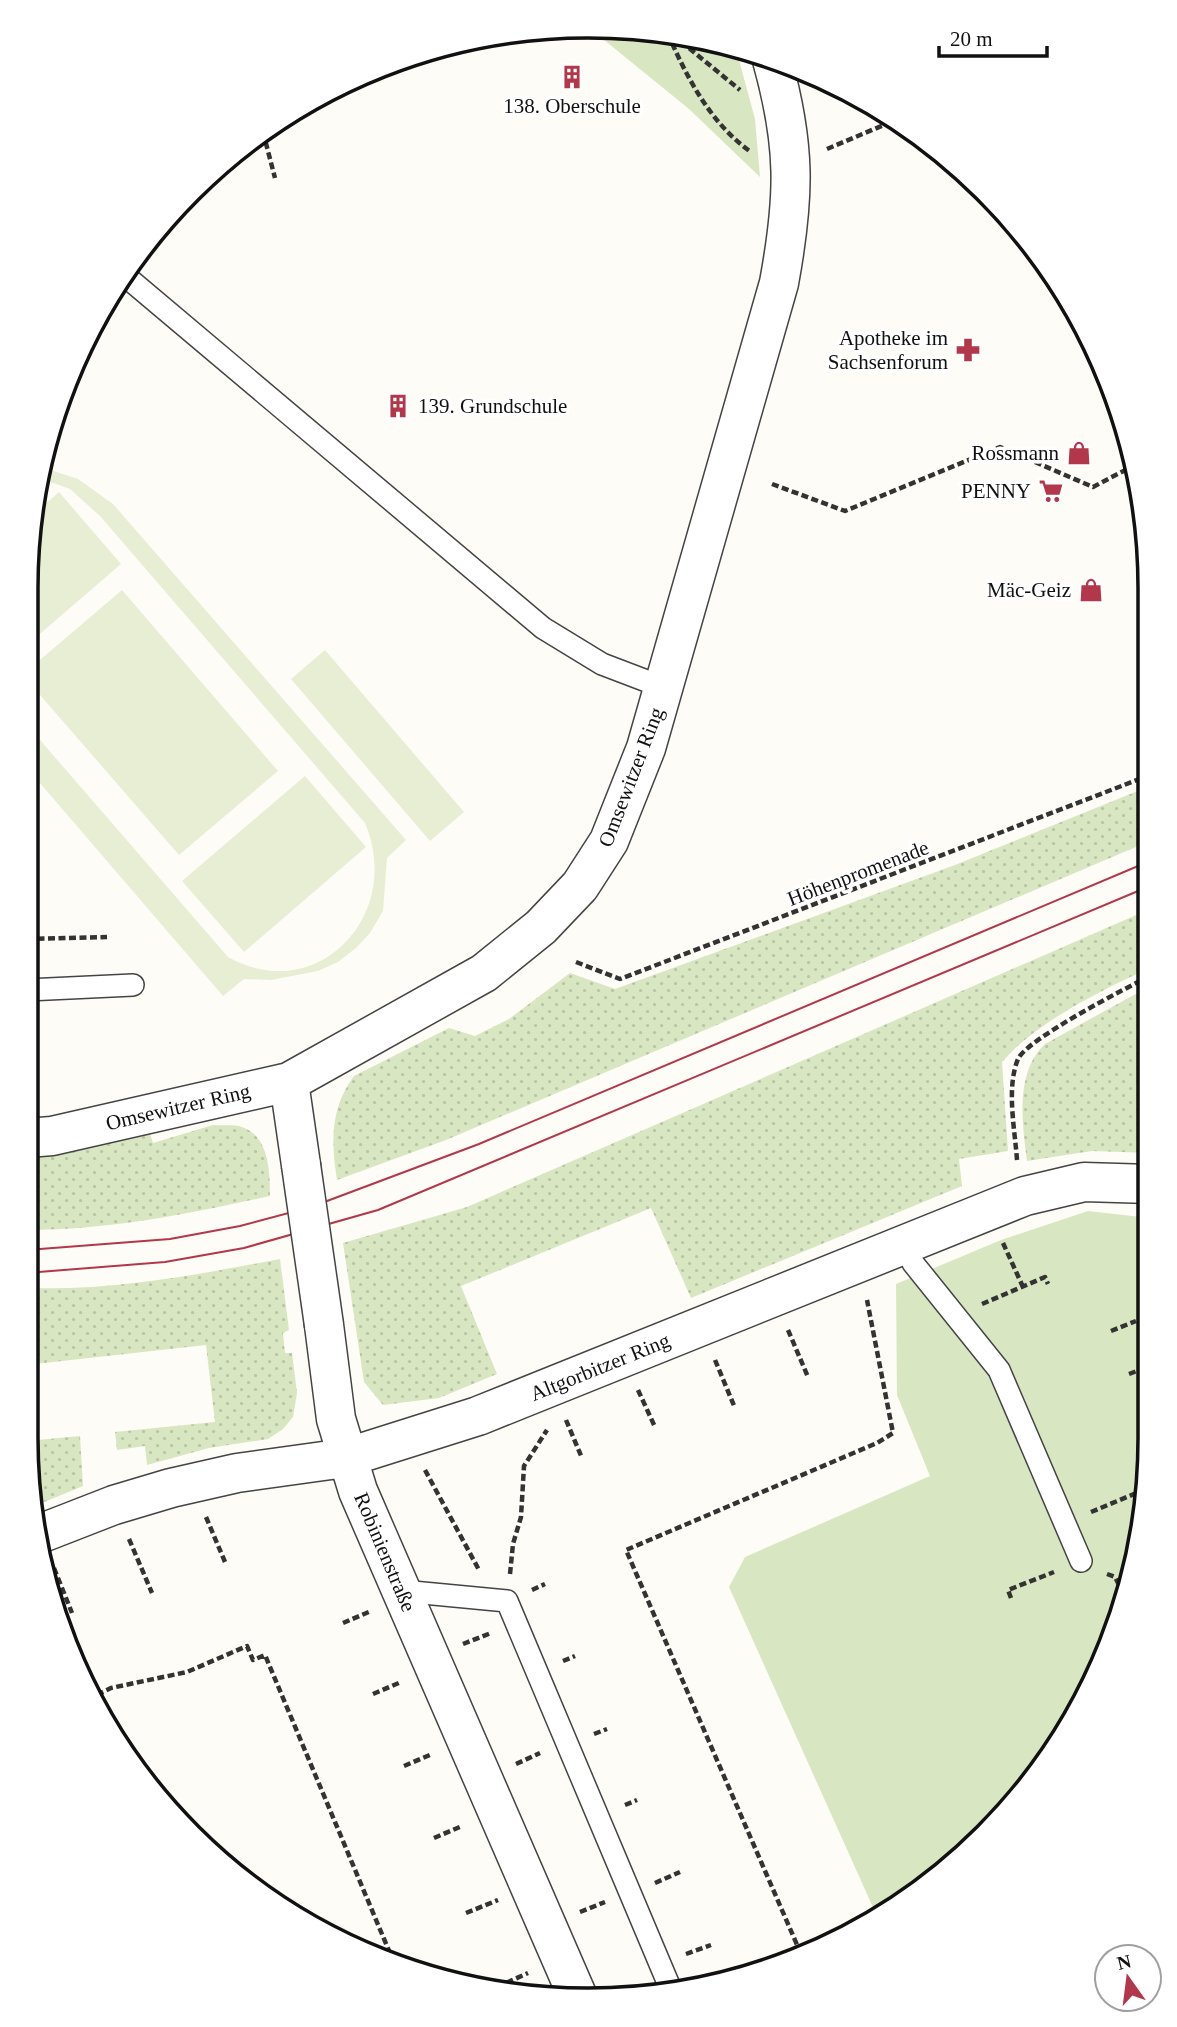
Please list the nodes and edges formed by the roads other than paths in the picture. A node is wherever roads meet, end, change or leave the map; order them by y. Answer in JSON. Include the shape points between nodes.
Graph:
{"nodes":[{"id":1,"x":775,"y":72,"type":"edge"},
{"id":2,"x":132,"y":282,"type":"edge"},
{"id":3,"x":665,"y":688,"type":"junction"},
{"id":4,"x":133,"y":985,"type":"dead end"},
{"id":5,"x":38,"y":989,"type":"edge"},
{"id":6,"x":289,"y":1082,"type":"junction"},
{"id":7,"x":38,"y":1137,"type":"edge"},
{"id":8,"x":1138,"y":1184,"type":"edge"},
{"id":9,"x":905,"y":1245,"type":"junction"},
{"id":10,"x":345,"y":1458,"type":"junction"},
{"id":11,"x":49,"y":1545,"type":"edge"},
{"id":12,"x":1081,"y":1562,"type":"dead end"},
{"id":13,"x":401,"y":1591,"type":"junction"},
{"id":14,"x":668,"y":1983,"type":"edge"},
{"id":15,"x":574,"y":1988,"type":"edge"}],
"edges":[{"from":1,"to":3,"type":"street","name":"Omsewitzer Ring","via":[[792,156],[790,224],[779,283]]},
{"from":2,"to":3,"type":"lane","via":[[543,628],[602,664]]},
{"from":3,"to":6,"type":"street","name":"Omsewitzer Ring","via":[[609,841],[580,886],[484,973]]},
{"from":4,"to":5,"type":"lane"},
{"from":6,"to":7,"type":"street","name":"Omsewitzer Ring"},
{"from":6,"to":10,"type":"street","name":"Robinienstraße","bridge":true},
{"from":8,"to":9,"type":"street","name":"Altgorbitzer Ring","via":[[1084,1182],[1054,1188]]},
{"from":9,"to":10,"type":"street","name":"Altgorbitzer Ring","via":[[478,1416]]},
{"from":9,"to":12,"type":"lane","via":[[913,1263],[999,1370]]},
{"from":10,"to":11,"type":"street","name":"Altgorbitzer Ring","via":[[237,1473],[171,1488],[114,1505]]},
{"from":10,"to":13,"type":"street","name":"Robinienstraße"},
{"from":13,"to":14,"type":"lane","via":[[501,1601]]},
{"from":13,"to":15,"type":"street","name":"Robinienstraße"}]}
